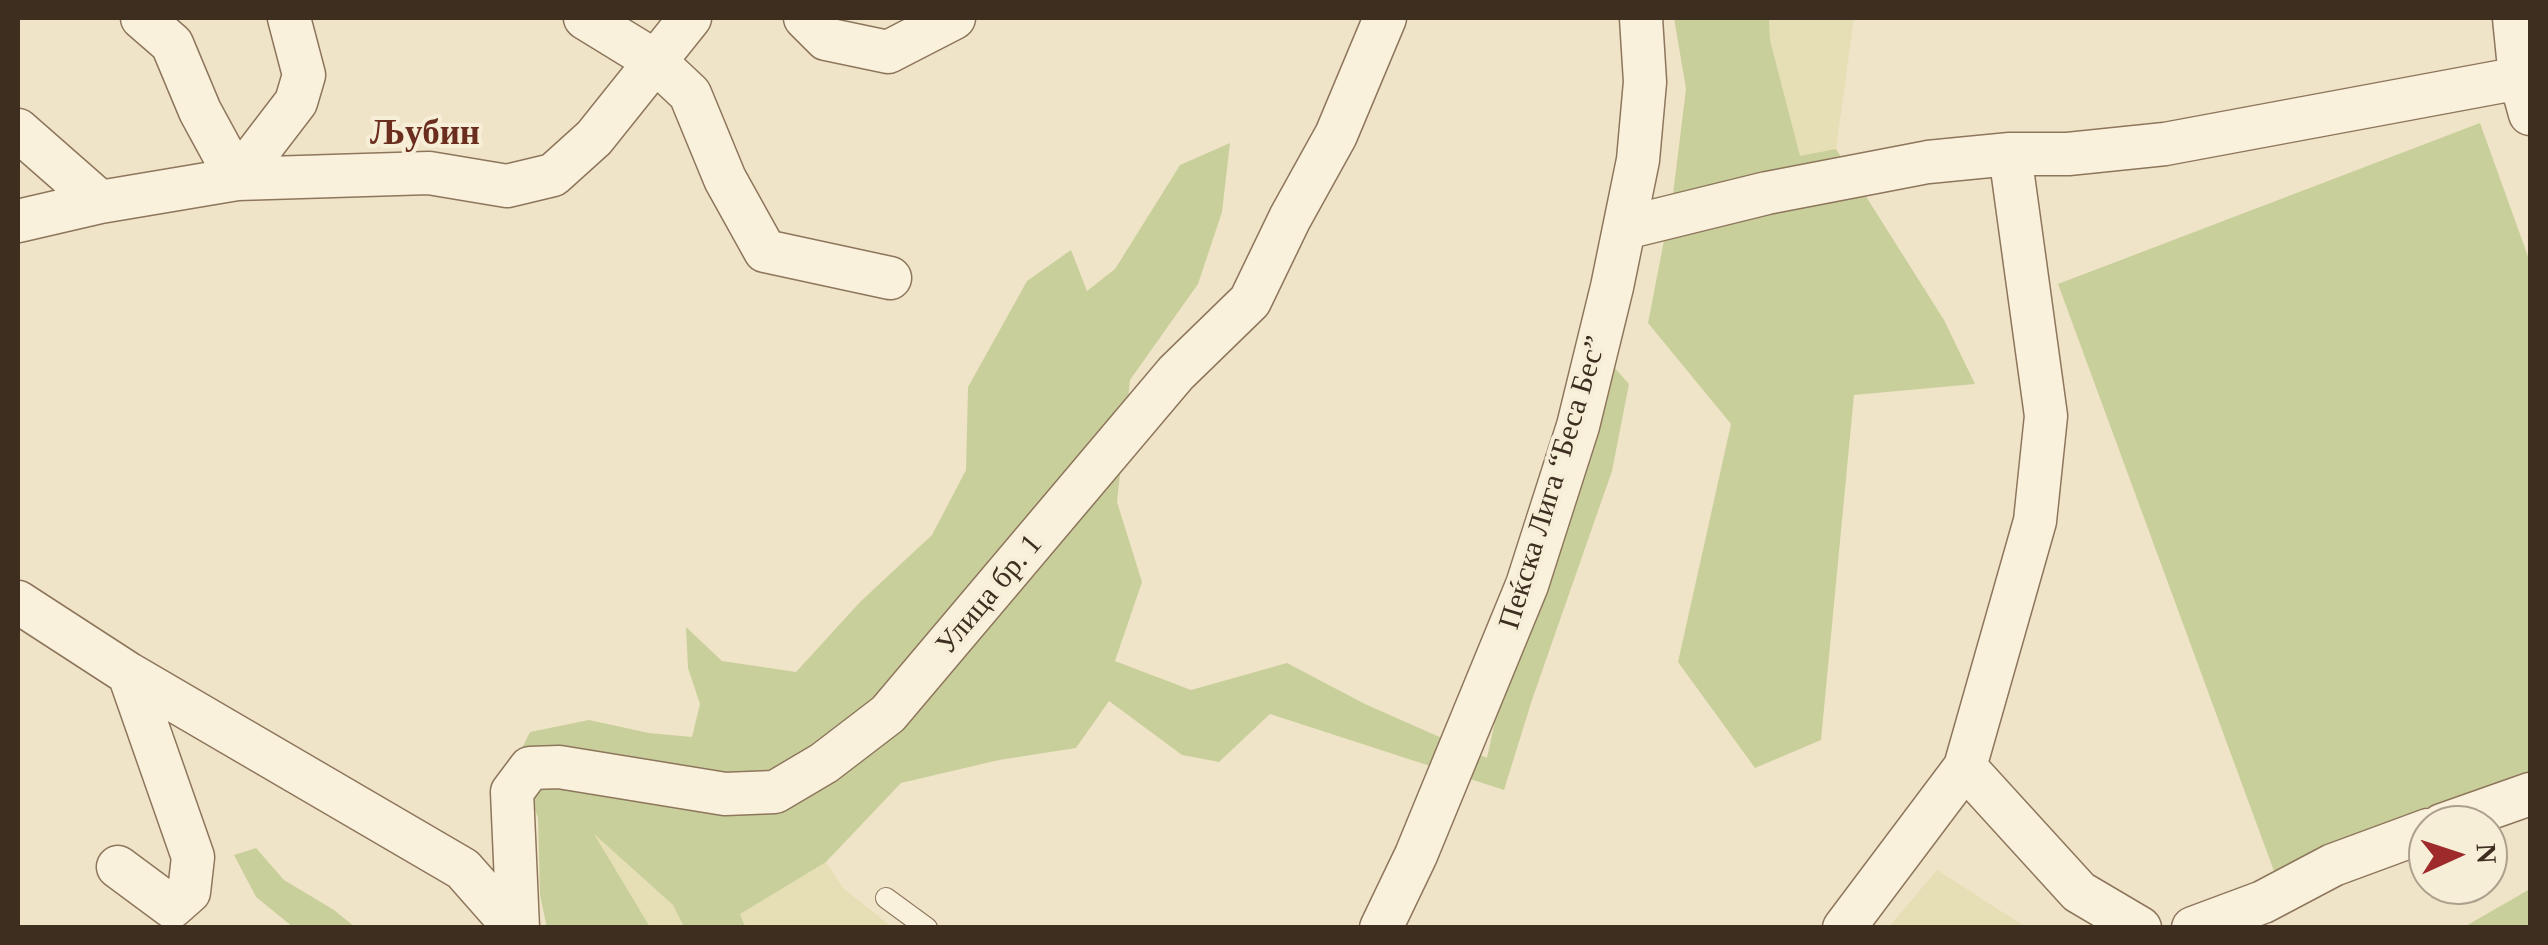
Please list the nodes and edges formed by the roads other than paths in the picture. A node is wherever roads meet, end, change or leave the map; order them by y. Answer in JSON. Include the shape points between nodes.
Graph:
{"nodes":[{"id":1,"x":142,"y":18,"type":"edge"},
{"id":2,"x":289,"y":18,"type":"edge"},
{"id":3,"x":585,"y":18,"type":"edge"},
{"id":4,"x":690,"y":18,"type":"edge"},
{"id":5,"x":804,"y":18,"type":"edge"},
{"id":6,"x":954,"y":18,"type":"edge"},
{"id":7,"x":1385,"y":18,"type":"edge"},
{"id":8,"x":1642,"y":18,"type":"edge"},
{"id":9,"x":2514,"y":18,"type":"edge"},
{"id":10,"x":655,"y":61,"type":"junction"},
{"id":11,"x":2526,"y":96,"type":"edge"},
{"id":12,"x":18,"y":130,"type":"edge"},
{"id":13,"x":2010,"y":154,"type":"junction"},
{"id":14,"x":236,"y":179,"type":"junction"},
{"id":15,"x":100,"y":202,"type":"junction"},
{"id":16,"x":18,"y":221,"type":"edge"},
{"id":17,"x":1625,"y":228,"type":"junction"},
{"id":18,"x":890,"y":278,"type":"dead end"},
{"id":19,"x":18,"y":602,"type":"edge"},
{"id":20,"x":129,"y":674,"type":"junction"},
{"id":21,"x":1965,"y":767,"type":"junction"},
{"id":22,"x":2530,"y":794,"type":"edge"},
{"id":23,"x":2499,"y":805,"type":"edge"},
{"id":24,"x":2408,"y":838,"type":"edge"},
{"id":25,"x":118,"y":867,"type":"dead end"},
{"id":26,"x":886,"y":898,"type":"dead end"},
{"id":27,"x":517,"y":928,"type":"edge"},
{"id":28,"x":927,"y":928,"type":"edge"},
{"id":29,"x":1381,"y":928,"type":"edge"},
{"id":30,"x":1844,"y":928,"type":"edge"},
{"id":31,"x":2140,"y":928,"type":"edge"},
{"id":32,"x":2193,"y":928,"type":"edge"}],
"edges":[{"from":1,"to":14,"type":"street","via":[[172,44]]},
{"from":2,"to":14,"type":"street","via":[[304,74],[296,102]]},
{"from":3,"to":10,"type":"street"},
{"from":4,"to":10,"type":"street"},
{"from":5,"to":6,"type":"street","via":[[826,39],[888,52]]},
{"from":7,"to":27,"type":"street","name":"Улица бр. 1","via":[[1336,136],[1250,302],[1176,374],[888,714],[774,792],[725,794],[530,768],[512,792]]},
{"from":8,"to":17,"type":"street","name":"Пеќска Лига “Беса Бес”","via":[[1645,82]]},
{"from":9,"to":11,"type":"street"},
{"from":10,"to":14,"type":"street","via":[[594,138],[554,175],[506,186],[429,173]]},
{"from":10,"to":18,"type":"street","via":[[690,94],[724,178],[765,250]]},
{"from":11,"to":13,"type":"street","via":[[2165,144]]},
{"from":12,"to":15,"type":"street"},
{"from":13,"to":17,"type":"street","via":[[1784,189]]},
{"from":13,"to":21,"type":"street","via":[[2046,416],[2035,521]]},
{"from":14,"to":15,"type":"street"},
{"from":15,"to":16,"type":"street"},
{"from":17,"to":29,"type":"street","name":"Пеќска Лига “Беса Бес”","via":[[1578,426],[1528,585]]},
{"from":19,"to":20,"type":"street"},
{"from":20,"to":25,"type":"street","via":[[193,858],[190,892],[172,907]]},
{"from":20,"to":27,"type":"street","via":[[463,868]]},
{"from":21,"to":30,"type":"street"},
{"from":21,"to":31,"type":"street","via":[[2079,892]]},
{"from":22,"to":23,"type":"street"},
{"from":24,"to":32,"type":"street"},
{"from":26,"to":28,"type":"lane"}]}
